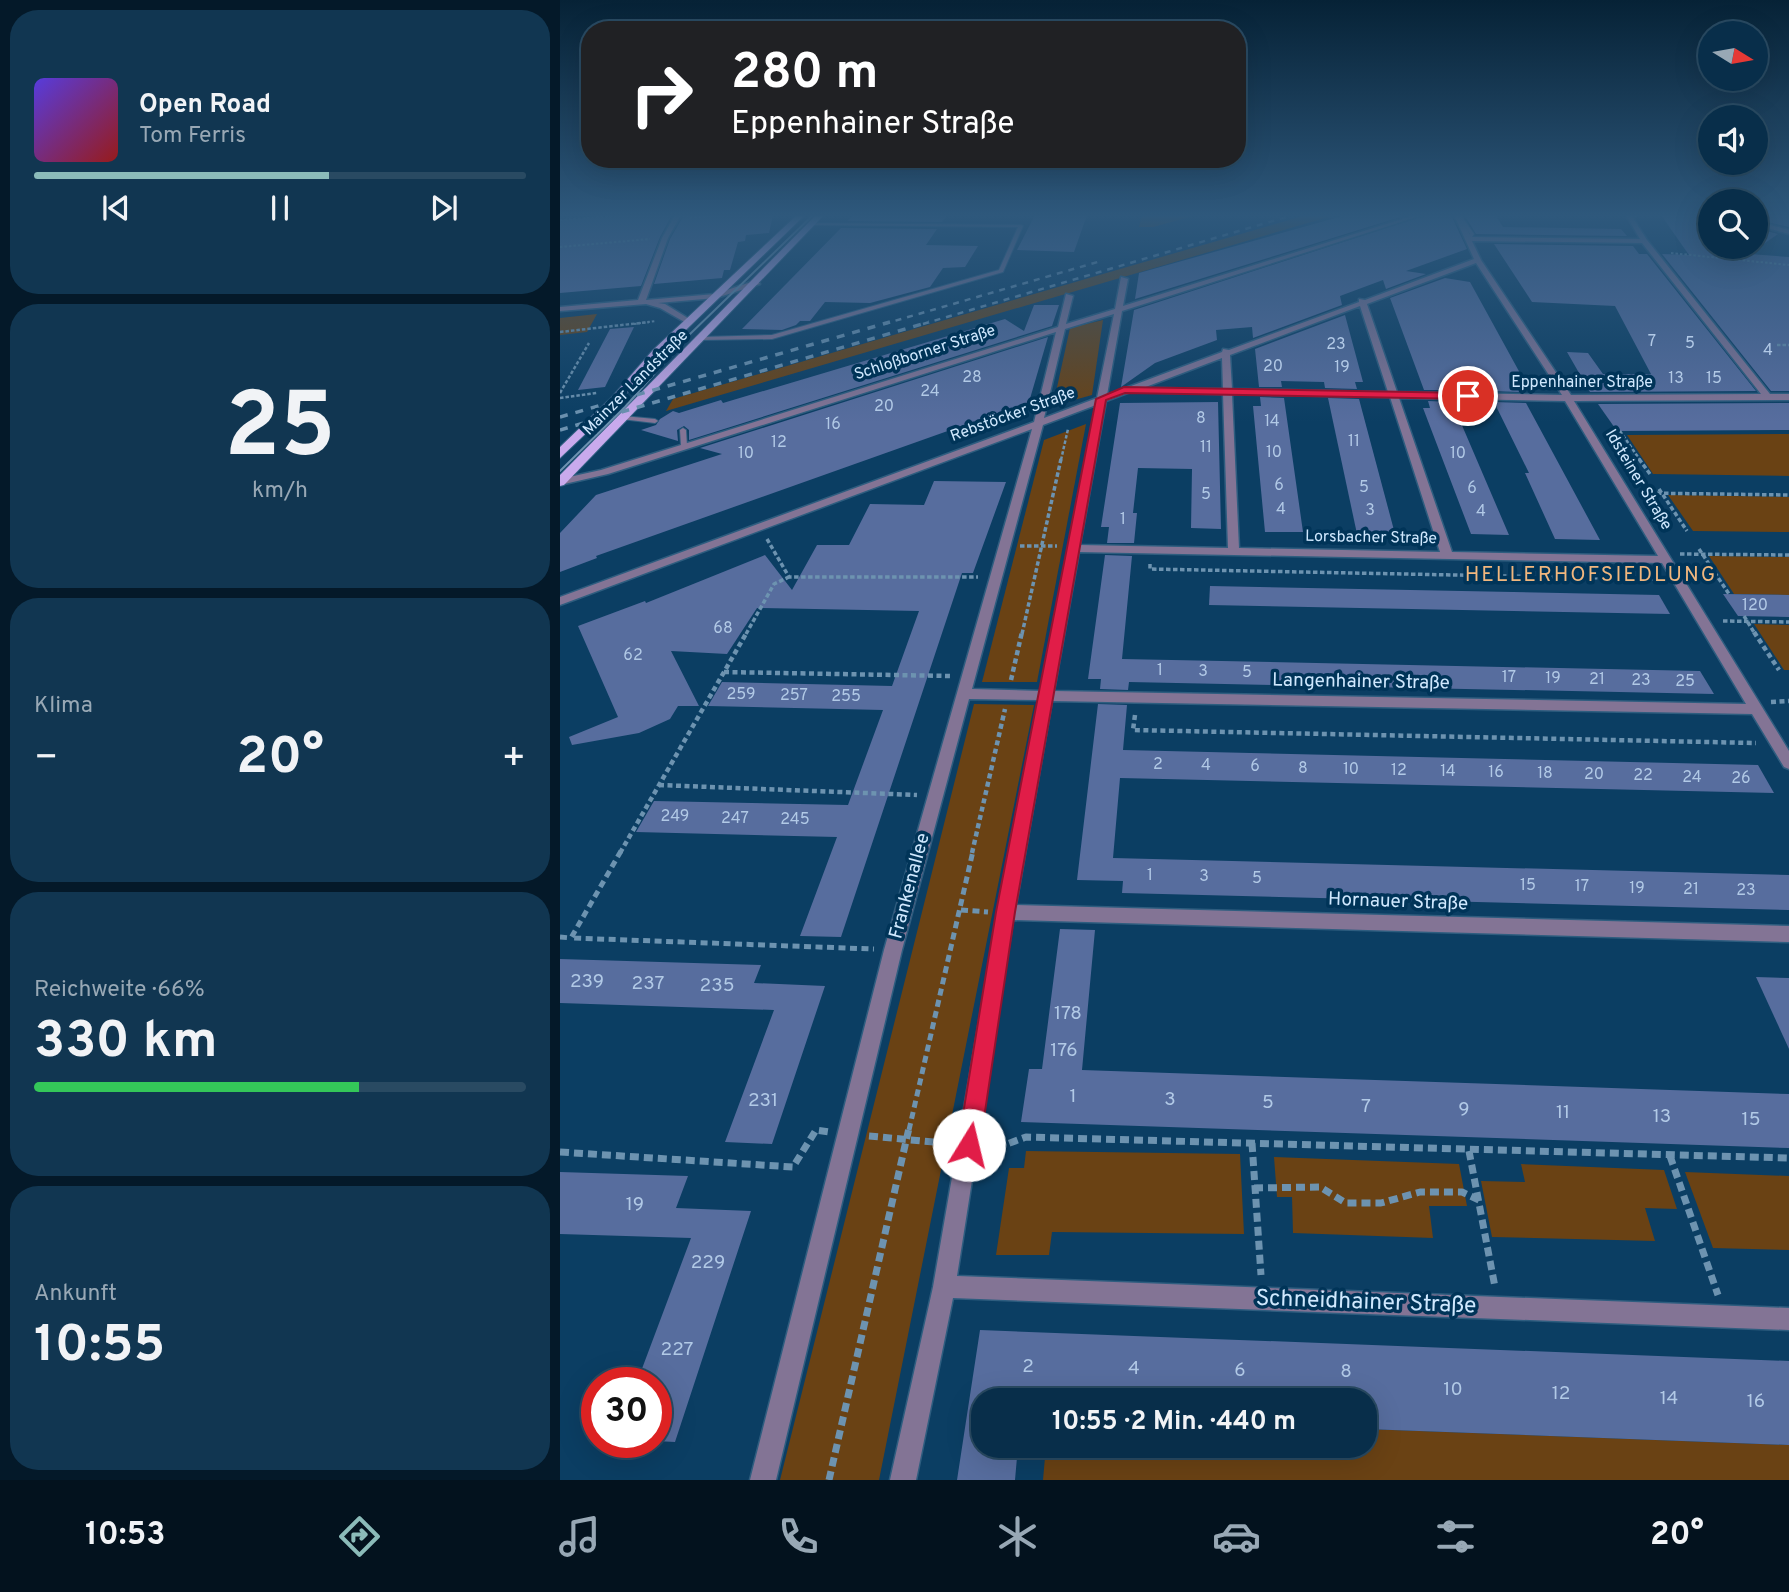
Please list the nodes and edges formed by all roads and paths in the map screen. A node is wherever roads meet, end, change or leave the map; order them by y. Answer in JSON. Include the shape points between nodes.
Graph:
{"nodes":[{"id":1,"x":648,"y":284,"type":"edge"},
{"id":2,"x":729,"y":284,"type":"edge"},
{"id":3,"x":751,"y":284,"type":"edge"},
{"id":4,"x":755,"y":284,"type":"edge"},
{"id":5,"x":956,"y":284,"type":"edge"},
{"id":6,"x":1123,"y":284,"type":"edge"},
{"id":7,"x":1196,"y":284,"type":"edge"},
{"id":8,"x":1410,"y":284,"type":"edge"},
{"id":9,"x":1494,"y":284,"type":"edge"},
{"id":10,"x":1678,"y":284,"type":"edge"},
{"id":11,"x":716,"y":296,"type":"junction"},
{"id":12,"x":1069,"y":296,"type":"dead end"},
{"id":13,"x":1362,"y":301,"type":"junction"},
{"id":14,"x":641,"y":302,"type":"junction"},
{"id":15,"x":736,"y":304,"type":"junction"},
{"id":16,"x":560,"y":309,"type":"edge"},
{"id":17,"x":1118,"y":310,"type":"junction"},
{"id":18,"x":684,"y":320,"type":"junction"},
{"id":19,"x":1062,"y":326,"type":"junction"},
{"id":20,"x":560,"y":332,"type":"edge"},
{"id":21,"x":701,"y":339,"type":"junction"},
{"id":22,"x":589,"y":343,"type":"dead end"},
{"id":23,"x":1777,"y":345,"type":"dead end"},
{"id":24,"x":1788,"y":346,"type":"edge"},
{"id":25,"x":1226,"y":351,"type":"junction"},
{"id":26,"x":569,"y":378,"type":"junction"},
{"id":27,"x":560,"y":379,"type":"edge"},
{"id":28,"x":1124,"y":390,"type":"junction"},
{"id":29,"x":1228,"y":392,"type":"junction"},
{"id":30,"x":607,"y":393,"type":"dead end"},
{"id":31,"x":560,"y":396,"type":"edge"},
{"id":32,"x":1394,"y":396,"type":"junction"},
{"id":33,"x":1789,"y":397,"type":"edge"},
{"id":34,"x":1567,"y":398,"type":"junction"},
{"id":35,"x":1768,"y":398,"type":"junction"},
{"id":36,"x":1101,"y":399,"type":"junction"},
{"id":37,"x":623,"y":418,"type":"junction"},
{"id":38,"x":655,"y":421,"type":"dead end"},
{"id":39,"x":1039,"y":423,"type":"junction"},
{"id":40,"x":1069,"y":425,"type":"dead end"},
{"id":41,"x":683,"y":429,"type":"dead end"},
{"id":42,"x":1620,"y":431,"type":"dead end"},
{"id":43,"x":684,"y":446,"type":"junction"},
{"id":44,"x":560,"y":454,"type":"edge"},
{"id":45,"x":1650,"y":474,"type":"dead end"},
{"id":46,"x":560,"y":482,"type":"edge"},
{"id":47,"x":1660,"y":491,"type":"junction"},
{"id":48,"x":1626,"y":494,"type":"junction"},
{"id":49,"x":1789,"y":495,"type":"edge"},
{"id":50,"x":759,"y":526,"type":"junction"},
{"id":51,"x":1687,"y":531,"type":"dead end"},
{"id":52,"x":1003,"y":546,"type":"junction"},
{"id":53,"x":1042,"y":546,"type":"junction"},
{"id":54,"x":1075,"y":548,"type":"junction"},
{"id":55,"x":1151,"y":549,"type":"junction"},
{"id":56,"x":1699,"y":549,"type":"dead end"},
{"id":57,"x":1234,"y":550,"type":"junction"},
{"id":58,"x":1702,"y":554,"type":"junction"},
{"id":59,"x":1447,"y":555,"type":"junction"},
{"id":60,"x":1789,"y":555,"type":"edge"},
{"id":61,"x":1664,"y":557,"type":"junction"},
{"id":62,"x":789,"y":577,"type":"junction"},
{"id":63,"x":996,"y":577,"type":"junction"},
{"id":64,"x":1677,"y":579,"type":"junction"},
{"id":65,"x":1729,"y":594,"type":"dead end"},
{"id":66,"x":560,"y":601,"type":"edge"},
{"id":67,"x":1744,"y":616,"type":"dead end"},
{"id":68,"x":1703,"y":621,"type":"junction"},
{"id":69,"x":1748,"y":622,"type":"junction"},
{"id":70,"x":1789,"y":622,"type":"edge"},
{"id":71,"x":1779,"y":670,"type":"dead end"},
{"id":72,"x":724,"y":672,"type":"junction"},
{"id":73,"x":970,"y":677,"type":"junction"},
{"id":74,"x":965,"y":694,"type":"junction"},
{"id":75,"x":1008,"y":695,"type":"junction"},
{"id":76,"x":1048,"y":696,"type":"junction"},
{"id":77,"x":1136,"y":696,"type":"junction"},
{"id":78,"x":1756,"y":709,"type":"junction"},
{"id":79,"x":1777,"y":743,"type":"junction"},
{"id":80,"x":1789,"y":763,"type":"edge"},
{"id":81,"x":659,"y":785,"type":"junction"},
{"id":82,"x":933,"y":795,"type":"junction"},
{"id":83,"x":1006,"y":912,"type":"junction"},
{"id":84,"x":1789,"y":934,"type":"edge"},
{"id":85,"x":560,"y":937,"type":"edge"},
{"id":86,"x":571,"y":938,"type":"junction"},
{"id":87,"x":893,"y":950,"type":"junction"},
{"id":88,"x":846,"y":1134,"type":"junction"},
{"id":89,"x":907,"y":1139,"type":"junction"},
{"id":90,"x":944,"y":1143,"type":"dead end"},
{"id":91,"x":1252,"y":1143,"type":"junction"},
{"id":92,"x":996,"y":1148,"type":"dead end"},
{"id":93,"x":1469,"y":1151,"type":"junction"},
{"id":94,"x":560,"y":1152,"type":"edge"},
{"id":95,"x":1670,"y":1156,"type":"junction"},
{"id":96,"x":1789,"y":1158,"type":"edge"},
{"id":97,"x":1254,"y":1188,"type":"junction"},
{"id":98,"x":1479,"y":1200,"type":"junction"},
{"id":99,"x":944,"y":1287,"type":"junction"},
{"id":100,"x":1262,"y":1299,"type":"junction"},
{"id":101,"x":1499,"y":1308,"type":"junction"},
{"id":102,"x":1725,"y":1317,"type":"junction"},
{"id":103,"x":1789,"y":1319,"type":"edge"},
{"id":104,"x":763,"y":1480,"type":"edge"},
{"id":105,"x":829,"y":1480,"type":"edge"},
{"id":106,"x":903,"y":1480,"type":"edge"}],
"edges":[{"from":1,"to":14,"type":"street"},
{"from":2,"to":11,"type":"main road","name":"Mainzer Landstraße"},
{"from":3,"to":11,"type":"street"},
{"from":4,"to":15,"type":"main road","name":"Mainzer Landstraße"},
{"from":5,"to":21,"type":"lane","via":[[772,337]]},
{"from":6,"to":17,"type":"street"},
{"from":7,"to":17,"type":"street","name":"Schloßborner Straße"},
{"from":8,"to":13,"type":"street","name":"Rebstöcker Straße"},
{"from":9,"to":34,"type":"street","name":"Idsteiner Straße"},
{"from":10,"to":35,"type":"street"},
{"from":11,"to":14,"type":"street"},
{"from":11,"to":15,"type":"street"},
{"from":11,"to":18,"type":"main road","name":"Mainzer Landstraße"},
{"from":12,"to":19,"type":"street","name":"Frankenallee"},
{"from":13,"to":25,"type":"street","name":"Rebstöcker Straße"},
{"from":13,"to":32,"type":"street"},
{"from":14,"to":16,"type":"street"},
{"from":14,"to":18,"type":"street","via":[[662,306]]},
{"from":15,"to":21,"type":"main road","name":"Mainzer Landstraße"},
{"from":17,"to":19,"type":"street","name":"Schloßborner Straße"},
{"from":17,"to":36,"type":"street"},
{"from":18,"to":20,"type":"path"},
{"from":18,"to":44,"type":"main road","name":"Mainzer Landstraße"},
{"from":19,"to":39,"type":"street","name":"Frankenallee"},
{"from":19,"to":43,"type":"street","name":"Schloßborner Straße"},
{"from":21,"to":37,"type":"main road","name":"Mainzer Landstraße"},
{"from":22,"to":26,"type":"path"},
{"from":23,"to":24,"type":"path"},
{"from":25,"to":28,"type":"street","name":"Rebstöcker Straße"},
{"from":25,"to":29,"type":"street"},
{"from":26,"to":27,"type":"path"},
{"from":26,"to":31,"type":"path"},
{"from":28,"to":29,"type":"street","name":"Eppenhainer Straße"},
{"from":28,"to":36,"type":"street","name":"Rebstöcker Straße"},
{"from":29,"to":32,"type":"street","name":"Eppenhainer Straße"},
{"from":29,"to":57,"type":"street"},
{"from":30,"to":31,"type":"path"},
{"from":32,"to":34,"type":"street","name":"Eppenhainer Straße"},
{"from":32,"to":59,"type":"street"},
{"from":33,"to":35,"type":"street","name":"Eppenhainer Straße"},
{"from":34,"to":35,"type":"street","name":"Eppenhainer Straße"},
{"from":34,"to":48,"type":"street","name":"Idsteiner Straße"},
{"from":36,"to":39,"type":"street","name":"Rebstöcker Straße"},
{"from":36,"to":54,"type":"street"},
{"from":37,"to":38,"type":"lane"},
{"from":37,"to":46,"type":"main road","name":"Mainzer Landstraße"},
{"from":39,"to":50,"type":"street","name":"Rebstöcker Straße"},
{"from":39,"to":52,"type":"street","name":"Frankenallee"},
{"from":40,"to":53,"type":"path"},
{"from":41,"to":43,"type":"lane"},
{"from":42,"to":45,"type":"path"},
{"from":43,"to":46,"type":"street","name":"Schloßborner Straße"},
{"from":47,"to":48,"type":"path"},
{"from":47,"to":49,"type":"path"},
{"from":47,"to":51,"type":"path"},
{"from":48,"to":61,"type":"street","name":"Idsteiner Straße"},
{"from":50,"to":62,"type":"path"},
{"from":50,"to":66,"type":"street","name":"Rebstöcker Straße"},
{"from":52,"to":53,"type":"path"},
{"from":52,"to":63,"type":"street","name":"Frankenallee"},
{"from":53,"to":54,"type":"path"},
{"from":53,"to":75,"type":"path"},
{"from":54,"to":55,"type":"street","name":"Lorsbacher Straße"},
{"from":54,"to":76,"type":"street"},
{"from":55,"to":57,"type":"street","name":"Lorsbacher Straße"},
{"from":55,"to":64,"type":"path","via":[[1150,569]]},
{"from":56,"to":58,"type":"path"},
{"from":57,"to":59,"type":"street","name":"Lorsbacher Straße"},
{"from":58,"to":60,"type":"path"},
{"from":58,"to":61,"type":"path"},
{"from":58,"to":65,"type":"path"},
{"from":59,"to":61,"type":"street","name":"Lorsbacher Straße"},
{"from":61,"to":64,"type":"street","name":"Idsteiner Straße"},
{"from":62,"to":63,"type":"path"},
{"from":62,"to":72,"type":"path","via":[[774,584]]},
{"from":63,"to":73,"type":"street","name":"Frankenallee"},
{"from":64,"to":68,"type":"street","name":"Idsteiner Straße"},
{"from":67,"to":69,"type":"path"},
{"from":68,"to":69,"type":"path"},
{"from":68,"to":78,"type":"street","name":"Idsteiner Straße"},
{"from":69,"to":70,"type":"path"},
{"from":69,"to":71,"type":"path"},
{"from":72,"to":73,"type":"path"},
{"from":72,"to":81,"type":"path"},
{"from":73,"to":74,"type":"street","name":"Frankenallee"},
{"from":74,"to":75,"type":"street","name":"Langenhainer Straße"},
{"from":74,"to":82,"type":"street","name":"Frankenallee"},
{"from":75,"to":76,"type":"street","name":"Langenhainer Straße"},
{"from":75,"to":89,"type":"path"},
{"from":76,"to":77,"type":"street","name":"Langenhainer Straße"},
{"from":76,"to":83,"type":"street"},
{"from":77,"to":78,"type":"street","name":"Langenhainer Straße"},
{"from":77,"to":79,"type":"path","via":[[1133,730]]},
{"from":78,"to":79,"type":"street","name":"Idsteiner Straße"},
{"from":79,"to":80,"type":"street","name":"Idsteiner Straße"},
{"from":81,"to":82,"type":"path"},
{"from":81,"to":86,"type":"path"},
{"from":82,"to":87,"type":"street","name":"Frankenallee"},
{"from":83,"to":84,"type":"street","name":"Hornauer Straße"},
{"from":83,"to":99,"type":"street"},
{"from":85,"to":86,"type":"path"},
{"from":86,"to":87,"type":"path"},
{"from":87,"to":88,"type":"street","name":"Frankenallee"},
{"from":88,"to":89,"type":"path"},
{"from":88,"to":94,"type":"path","via":[[816,1130],[793,1167]]},
{"from":88,"to":104,"type":"street","name":"Frankenallee"},
{"from":89,"to":90,"type":"path"},
{"from":89,"to":105,"type":"path"},
{"from":91,"to":92,"type":"path","via":[[1026,1137]]},
{"from":91,"to":93,"type":"path"},
{"from":91,"to":97,"type":"path"},
{"from":93,"to":95,"type":"path"},
{"from":93,"to":98,"type":"path"},
{"from":95,"to":96,"type":"path"},
{"from":95,"to":102,"type":"path"},
{"from":97,"to":98,"type":"path","via":[[1320,1187],[1346,1203],[1381,1203],[1420,1192],[1462,1192]]},
{"from":97,"to":100,"type":"path"},
{"from":98,"to":101,"type":"path"},
{"from":99,"to":100,"type":"street","name":"Schneidhainer Straße"},
{"from":99,"to":106,"type":"street"},
{"from":100,"to":101,"type":"street","name":"Schneidhainer Straße"},
{"from":101,"to":102,"type":"street","name":"Schneidhainer Straße"},
{"from":102,"to":103,"type":"street","name":"Schneidhainer Straße"}]}
